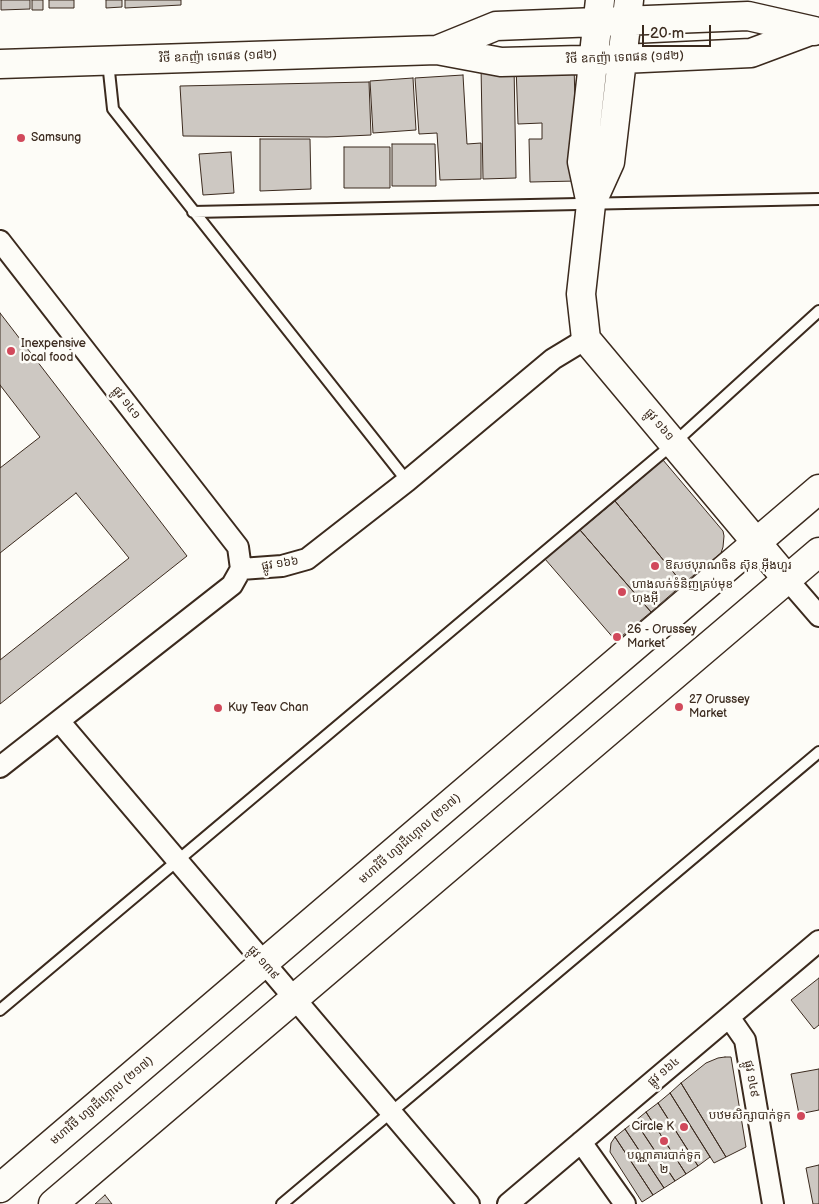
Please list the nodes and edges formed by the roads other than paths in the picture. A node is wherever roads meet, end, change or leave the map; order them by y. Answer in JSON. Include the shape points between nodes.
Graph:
{"nodes":[{"id":1,"x":628,"y":10,"type":"edge"},
{"id":2,"x":599,"y":11,"type":"edge"},
{"id":3,"x":814,"y":31,"type":"edge"},
{"id":4,"x":437,"y":50,"type":"junction"},
{"id":5,"x":622,"y":59,"type":"junction"},
{"id":6,"x":593,"y":60,"type":"junction"},
{"id":7,"x":108,"y":61,"type":"junction"},
{"id":8,"x":0,"y":64,"type":"edge"},
{"id":9,"x":819,"y":199,"type":"edge"},
{"id":10,"x":591,"y":204,"type":"junction"},
{"id":11,"x":193,"y":212,"type":"junction"},
{"id":12,"x":0,"y":241,"type":"edge"},
{"id":13,"x":819,"y":311,"type":"edge"},
{"id":14,"x":586,"y":339,"type":"junction"},
{"id":15,"x":674,"y":443,"type":"junction"},
{"id":16,"x":407,"y":481,"type":"junction"},
{"id":17,"x":819,"y":489,"type":"edge"},
{"id":18,"x":756,"y":542,"type":"junction"},
{"id":19,"x":819,"y":552,"type":"edge"},
{"id":20,"x":241,"y":569,"type":"junction"},
{"id":21,"x":787,"y":579,"type":"junction"},
{"id":22,"x":819,"y":616,"type":"edge"},
{"id":23,"x":59,"y":720,"type":"junction"},
{"id":24,"x":819,"y":752,"type":"edge"},
{"id":25,"x":0,"y":767,"type":"edge"},
{"id":26,"x":177,"y":861,"type":"junction"},
{"id":27,"x":819,"y":941,"type":"edge"},
{"id":28,"x":264,"y":964,"type":"junction"},
{"id":29,"x":294,"y":999,"type":"junction"},
{"id":30,"x":0,"y":1010,"type":"edge"},
{"id":31,"x":728,"y":1017,"type":"junction"},
{"id":32,"x":390,"y":1112,"type":"junction"},
{"id":33,"x":582,"y":1142,"type":"junction"},
{"id":34,"x":0,"y":1188,"type":"edge"},
{"id":35,"x":53,"y":1204,"type":"edge"},
{"id":36,"x":282,"y":1204,"type":"edge"},
{"id":37,"x":469,"y":1204,"type":"edge"},
{"id":38,"x":508,"y":1204,"type":"edge"},
{"id":39,"x":625,"y":1204,"type":"edge"},
{"id":40,"x":773,"y":1204,"type":"edge"}],
"edges":[{"from":1,"to":2,"type":"main road","name":"វិថី ឧកញ៉ា ទេពផន (១៨២)"},
{"from":1,"to":3,"type":"main road","name":"វិថី ឧកញ៉ា ទេពផន (១៨២)","via":[[748,16]]},
{"from":1,"to":5,"type":"main road"},
{"from":2,"to":4,"type":"main road","name":"វិថី ឧកញ៉ា ទេពផន (១៨២)","via":[[496,26]]},
{"from":2,"to":6,"type":"main road"},
{"from":3,"to":5,"type":"main road","name":"វិថី ឧកញ៉ា ទេពផន (១៨២)","via":[[751,53]]},
{"from":4,"to":6,"type":"main road","name":"វិថី ឧកញ៉ា ទេពផន (១៨២)","via":[[501,62]]},
{"from":4,"to":7,"type":"main road","name":"វិថី ឧកញ៉ា ទេពផន (១៨២)"},
{"from":5,"to":6,"type":"main road","name":"វិថី ឧកញ៉ា ទេពផន (១៨២)"},
{"from":5,"to":10,"type":"main road","via":[[610,162]]},
{"from":6,"to":10,"type":"main road","via":[[582,162]]},
{"from":7,"to":8,"type":"main road","name":"វិថី ឧកញ៉ា ទេពផន (១៨២)"},
{"from":7,"to":11,"type":"lane","via":[[112,109]]},
{"from":9,"to":10,"type":"lane"},
{"from":10,"to":11,"type":"lane"},
{"from":10,"to":14,"type":"main road","via":[[581,294]]},
{"from":11,"to":16,"type":"lane"},
{"from":12,"to":20,"type":"street","name":"ផ្លូវ ១៤១","via":[[238,547]]},
{"from":13,"to":15,"type":"lane"},
{"from":14,"to":15,"type":"main road","name":"ផ្លូវ ១៦១"},
{"from":14,"to":16,"type":"street","name":"ផ្លូវ ១៦៦","via":[[553,359]]},
{"from":15,"to":18,"type":"main road","name":"ផ្លូវ ១៦១"},
{"from":15,"to":26,"type":"lane"},
{"from":16,"to":20,"type":"street","name":"ផ្លូវ ១៦៦","via":[[307,559],[282,566]]},
{"from":17,"to":18,"type":"main road","name":"មហាវិថី ហ្សាដឹហ្គោល (២១៧)"},
{"from":18,"to":21,"type":"main road","name":"ផ្លូវ ១៦១"},
{"from":18,"to":28,"type":"main road","name":"មហាវិថី ហ្សាដឹហ្គោល (២១៧)"},
{"from":19,"to":21,"type":"main road"},
{"from":20,"to":23,"type":"street","via":[[232,585]]},
{"from":21,"to":22,"type":"street","name":"ផ្លូវ ១៦១"},
{"from":21,"to":29,"type":"main road"},
{"from":23,"to":25,"type":"street"},
{"from":23,"to":26,"type":"street","name":"ផ្លូវ ១៣៩"},
{"from":24,"to":32,"type":"lane"},
{"from":26,"to":28,"type":"street","name":"ផ្លូវ ១៣៩"},
{"from":26,"to":30,"type":"lane"},
{"from":27,"to":31,"type":"street","name":"ផ្លូវ ១៦៤"},
{"from":28,"to":29,"type":"street","name":"ផ្លូវ ១៣៩"},
{"from":28,"to":34,"type":"main road","name":"មហាវិថី ហ្សាដឹហ្គោល (២១៧)"},
{"from":29,"to":32,"type":"street","name":"ផ្លូវ ១៣៩"},
{"from":29,"to":35,"type":"main road"},
{"from":31,"to":33,"type":"street","name":"ផ្លូវ ១៦៤"},
{"from":31,"to":40,"type":"street","name":"ផ្លូវ ១៤៩","via":[[745,1040]]},
{"from":32,"to":36,"type":"lane"},
{"from":32,"to":37,"type":"street","name":"ផ្លូវ ១៣៩"},
{"from":33,"to":38,"type":"street","name":"ផ្លូវ ១៦៤"},
{"from":33,"to":39,"type":"street"}]}
